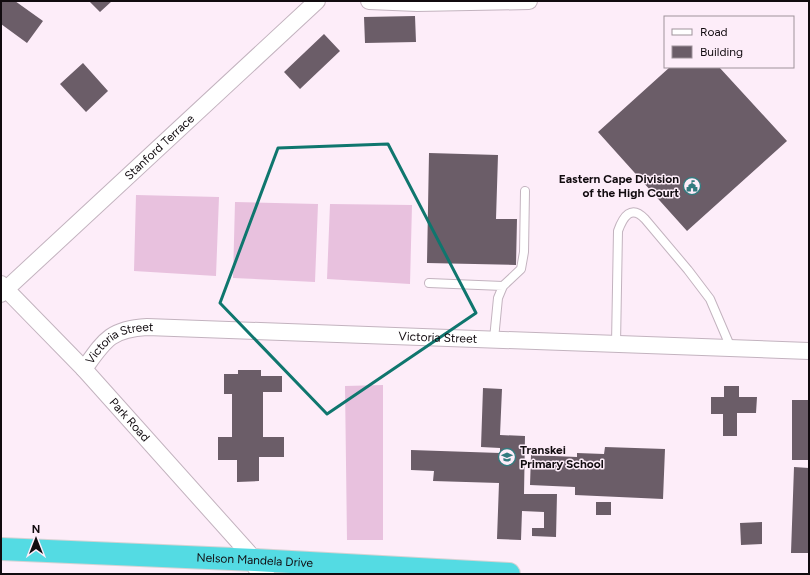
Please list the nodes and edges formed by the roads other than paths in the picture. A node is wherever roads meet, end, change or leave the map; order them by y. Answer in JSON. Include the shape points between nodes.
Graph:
{"nodes":[{"id":1,"x":317,"y":1,"type":"edge"},
{"id":2,"x":369,"y":1,"type":"edge"},
{"id":3,"x":529,"y":1,"type":"edge"},
{"id":4,"x":525,"y":191,"type":"dead end"},
{"id":5,"x":429,"y":283,"type":"dead end"},
{"id":6,"x":503,"y":286,"type":"junction"},
{"id":7,"x":3,"y":289,"type":"edge"},
{"id":8,"x":494,"y":339,"type":"junction"},
{"id":9,"x":809,"y":340,"type":"edge"},
{"id":10,"x":616,"y":344,"type":"junction"},
{"id":11,"x":731,"y":348,"type":"junction"},
{"id":12,"x":809,"y":351,"type":"edge"},
{"id":13,"x":84,"y":369,"type":"junction"},
{"id":14,"x":1,"y":549,"type":"edge"},
{"id":15,"x":259,"y":567,"type":"edge"},
{"id":16,"x":509,"y":574,"type":"edge"}],
"edges":[{"from":1,"to":7,"type":"street","name":"Stanford Terrace"},
{"from":2,"to":3,"type":"street"},
{"from":4,"to":6,"type":"lane","via":[[524,252],[521,269]]},
{"from":5,"to":6,"type":"lane"},
{"from":6,"to":8,"type":"lane","via":[[498,298]]},
{"from":7,"to":13,"type":"street","name":"Park Road"},
{"from":8,"to":10,"type":"street","name":"Victoria Street"},
{"from":8,"to":13,"type":"street","name":"Victoria Street","via":[[132,328],[111,336]]},
{"from":9,"to":12,"type":"street"},
{"from":10,"to":11,"type":"street","name":"Victoria Street"},
{"from":10,"to":11,"type":"lane","via":[[618,231],[621,222],[632,212],[641,214],[710,299]]},
{"from":11,"to":12,"type":"street","name":"Victoria Street"},
{"from":13,"to":15,"type":"street","name":"Park Road"},
{"from":14,"to":15,"type":"highway","name":"Nelson Mandela Drive"},
{"from":15,"to":16,"type":"highway","name":"Nelson Mandela Drive"}]}
